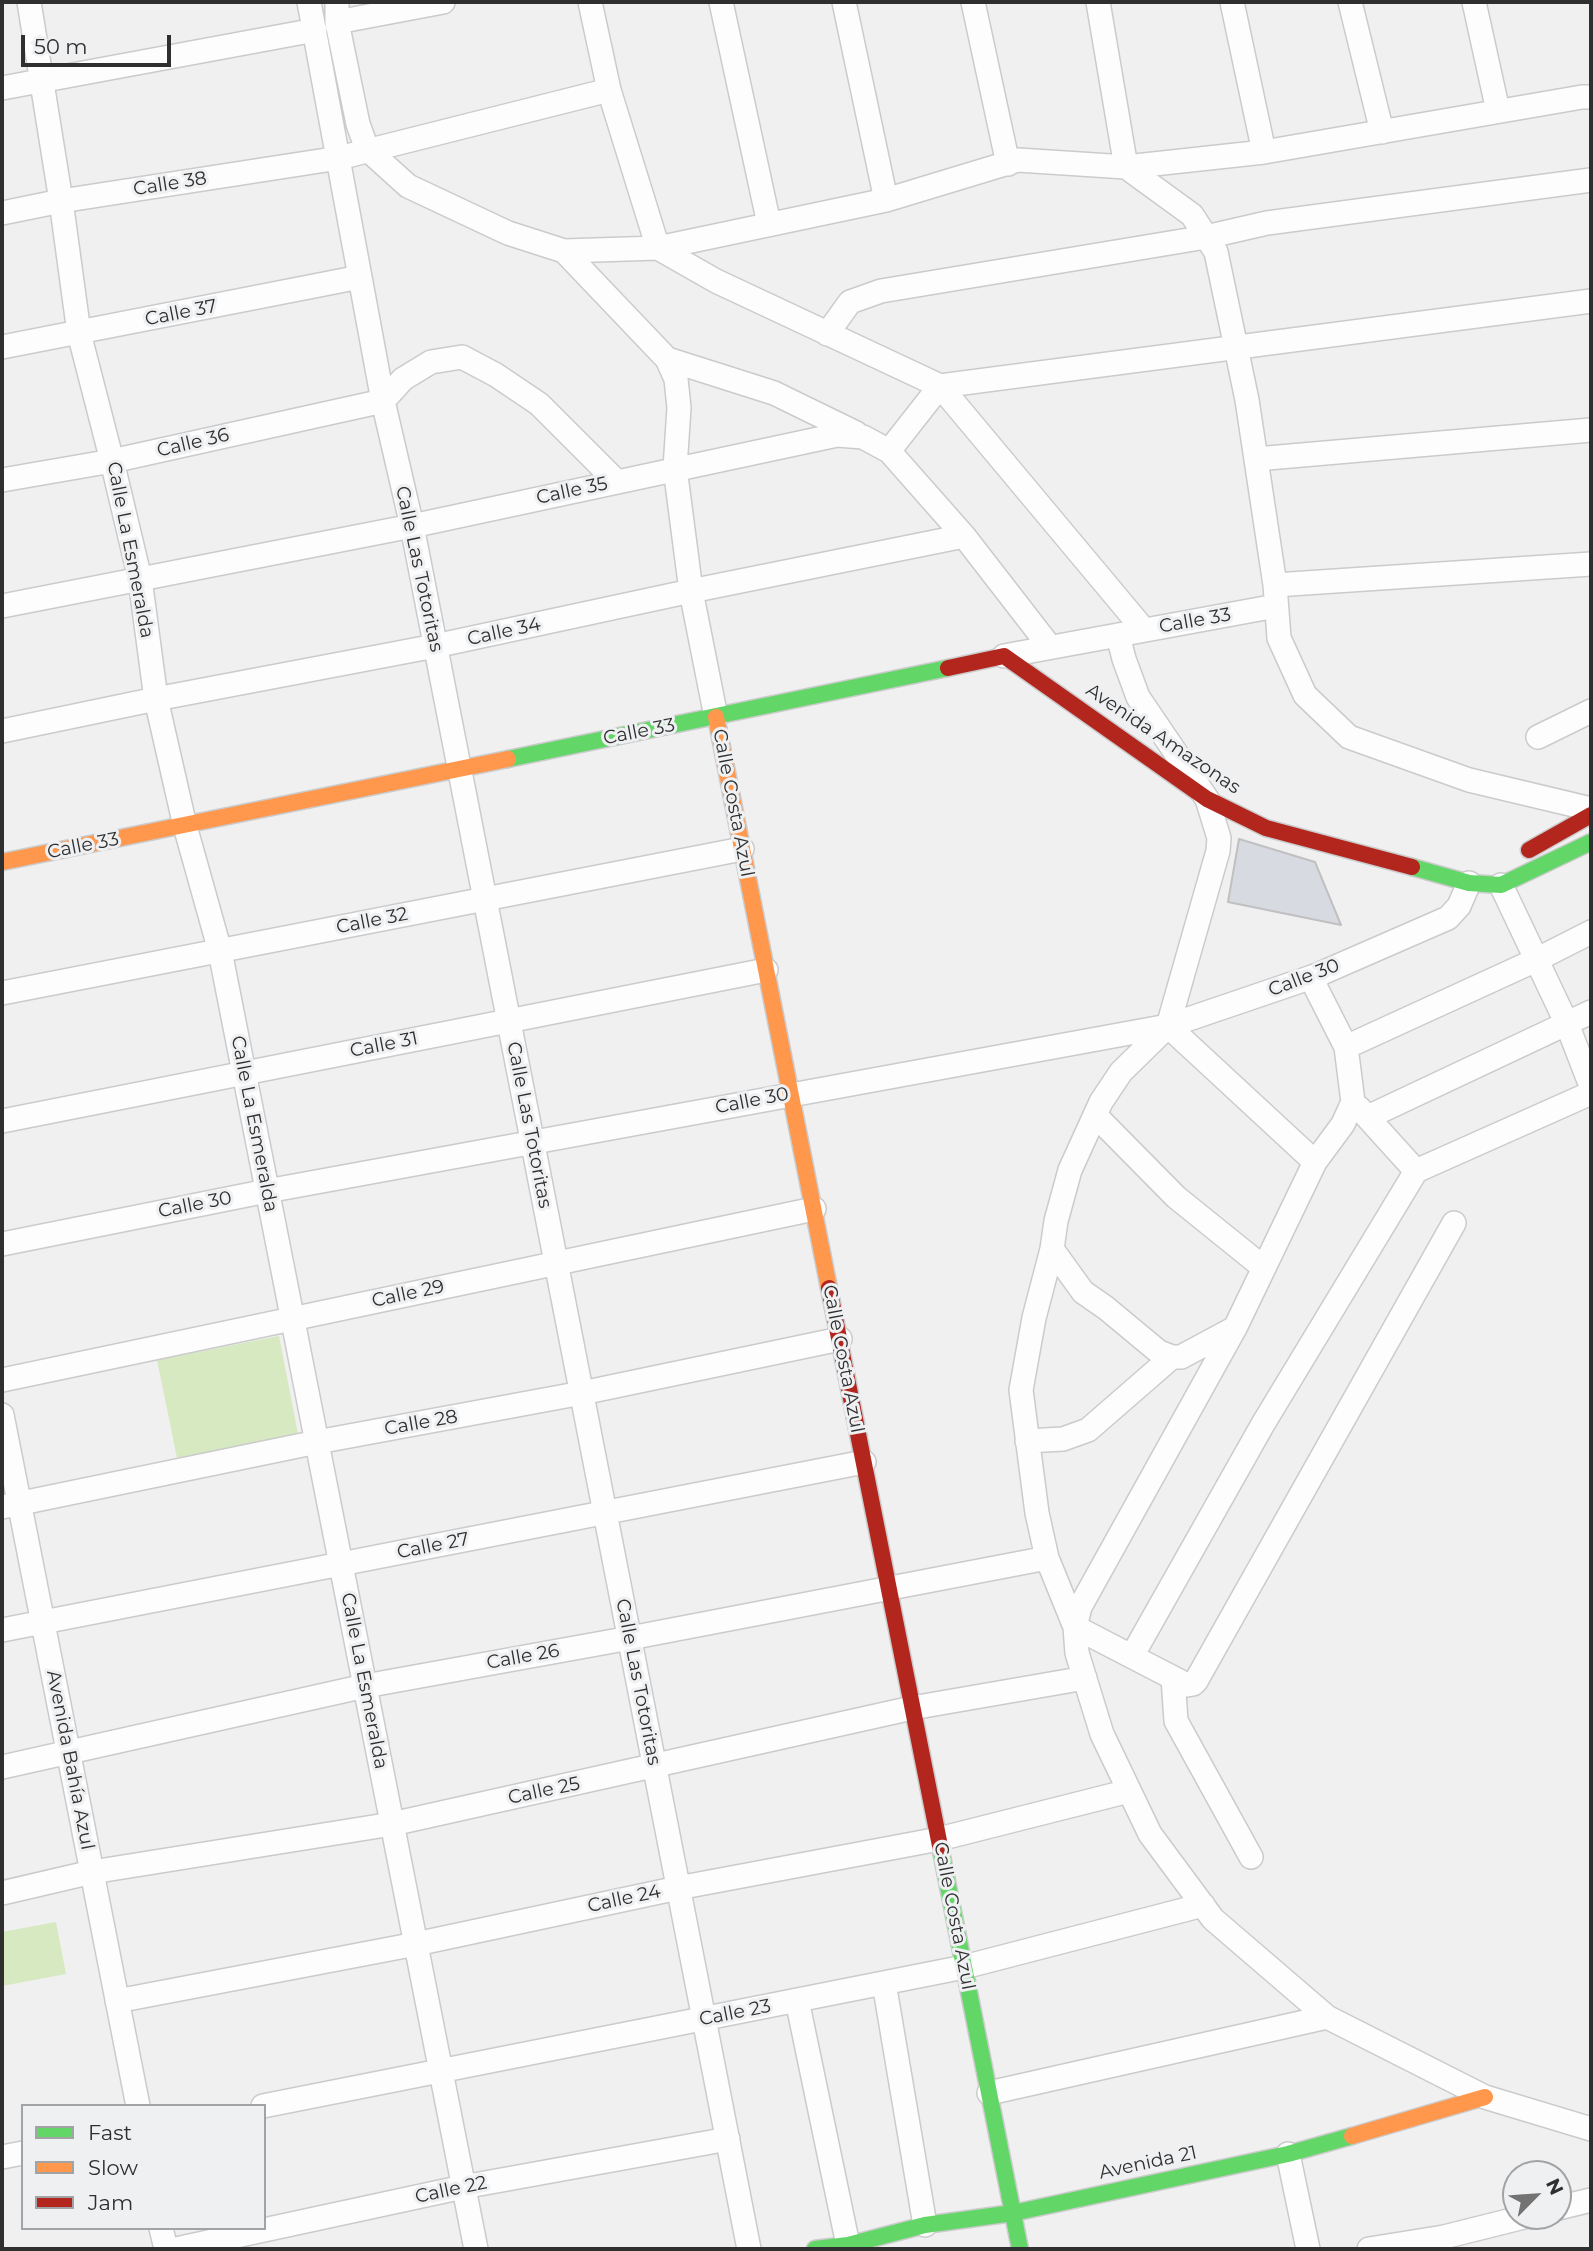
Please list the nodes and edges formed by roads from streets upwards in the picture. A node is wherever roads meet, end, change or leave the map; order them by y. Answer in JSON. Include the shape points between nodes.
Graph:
{"nodes":[{"id":1,"x":29,"y":2,"type":"edge"},
{"id":2,"x":309,"y":2,"type":"edge"},
{"id":3,"x":443,"y":2,"type":"edge"},
{"id":4,"x":590,"y":2,"type":"edge"},
{"id":5,"x":721,"y":2,"type":"edge"},
{"id":6,"x":844,"y":2,"type":"edge"},
{"id":7,"x":973,"y":2,"type":"edge"},
{"id":8,"x":1098,"y":2,"type":"edge"},
{"id":9,"x":1232,"y":2,"type":"edge"},
{"id":10,"x":1350,"y":2,"type":"edge"},
{"id":11,"x":1474,"y":2,"type":"edge"},
{"id":12,"x":329,"y":18,"type":"edge"},
{"id":13,"x":42,"y":80,"type":"junction"},
{"id":14,"x":2,"y":88,"type":"edge"},
{"id":15,"x":609,"y":90,"type":"junction"},
{"id":16,"x":1591,"y":97,"type":"edge"},
{"id":17,"x":1498,"y":111,"type":"junction"},
{"id":18,"x":1382,"y":132,"type":"junction"},
{"id":19,"x":367,"y":149,"type":"junction"},
{"id":20,"x":1264,"y":152,"type":"junction"},
{"id":21,"x":339,"y":158,"type":"junction"},
{"id":22,"x":1008,"y":164,"type":"junction"},
{"id":23,"x":1126,"y":167,"type":"junction"},
{"id":24,"x":1591,"y":180,"type":"edge"},
{"id":25,"x":886,"y":200,"type":"junction"},
{"id":26,"x":61,"y":201,"type":"junction"},
{"id":27,"x":2,"y":213,"type":"edge"},
{"id":28,"x":769,"y":224,"type":"junction"},
{"id":29,"x":1206,"y":237,"type":"junction"},
{"id":30,"x":658,"y":248,"type":"junction"},
{"id":31,"x":564,"y":251,"type":"junction"},
{"id":32,"x":360,"y":277,"type":"junction"},
{"id":33,"x":1591,"y":301,"type":"edge"},
{"id":34,"x":79,"y":333,"type":"junction"},
{"id":35,"x":827,"y":334,"type":"junction"},
{"id":36,"x":2,"y":347,"type":"edge"},
{"id":37,"x":1236,"y":348,"type":"junction"},
{"id":38,"x":667,"y":359,"type":"junction"},
{"id":39,"x":940,"y":386,"type":"junction"},
{"id":40,"x":383,"y":401,"type":"junction"},
{"id":41,"x":1591,"y":430,"type":"edge"},
{"id":42,"x":863,"y":436,"type":"junction"},
{"id":43,"x":889,"y":451,"type":"junction"},
{"id":44,"x":1256,"y":460,"type":"junction"},
{"id":45,"x":112,"y":461,"type":"junction"},
{"id":46,"x":675,"y":468,"type":"junction"},
{"id":47,"x":2,"y":480,"type":"edge"},
{"id":48,"x":615,"y":481,"type":"junction"},
{"id":49,"x":412,"y":526,"type":"junction"},
{"id":50,"x":964,"y":536,"type":"junction"},
{"id":51,"x":1591,"y":564,"type":"edge"},
{"id":52,"x":139,"y":579,"type":"junction"},
{"id":53,"x":691,"y":591,"type":"junction"},
{"id":54,"x":1275,"y":595,"type":"junction"},
{"id":55,"x":2,"y":606,"type":"edge"},
{"id":56,"x":1144,"y":630,"type":"junction"},
{"id":57,"x":1118,"y":635,"type":"junction"},
{"id":58,"x":435,"y":646,"type":"junction"},
{"id":59,"x":1050,"y":647,"type":"junction"},
{"id":60,"x":1004,"y":656,"type":"junction"},
{"id":61,"x":156,"y":699,"type":"junction"},
{"id":62,"x":1591,"y":711,"type":"edge"},
{"id":63,"x":716,"y":717,"type":"junction"},
{"id":64,"x":2,"y":732,"type":"edge"},
{"id":65,"x":1538,"y":737,"type":"dead end"},
{"id":66,"x":459,"y":768,"type":"junction"},
{"id":67,"x":1207,"y":799,"type":"junction"},
{"id":68,"x":1591,"y":808,"type":"edge"},
{"id":69,"x":1591,"y":815,"type":"edge"},
{"id":70,"x":186,"y":826,"type":"junction"},
{"id":71,"x":1591,"y":842,"type":"edge"},
{"id":72,"x":743,"y":849,"type":"junction"},
{"id":73,"x":1518,"y":856,"type":"dead end"},
{"id":74,"x":2,"y":862,"type":"edge"},
{"id":75,"x":1497,"y":877,"type":"junction"},
{"id":76,"x":1469,"y":883,"type":"junction"},
{"id":77,"x":485,"y":899,"type":"junction"},
{"id":78,"x":1591,"y":932,"type":"edge"},
{"id":79,"x":220,"y":951,"type":"junction"},
{"id":80,"x":1536,"y":960,"type":"junction"},
{"id":81,"x":766,"y":970,"type":"junction"},
{"id":82,"x":1315,"y":976,"type":"junction"},
{"id":83,"x":2,"y":993,"type":"edge"},
{"id":84,"x":1591,"y":1012,"type":"edge"},
{"id":85,"x":509,"y":1021,"type":"junction"},
{"id":86,"x":1567,"y":1024,"type":"junction"},
{"id":87,"x":1168,"y":1026,"type":"junction"},
{"id":88,"x":1346,"y":1047,"type":"junction"},
{"id":89,"x":244,"y":1073,"type":"junction"},
{"id":90,"x":1591,"y":1086,"type":"edge"},
{"id":91,"x":1591,"y":1093,"type":"edge"},
{"id":92,"x":790,"y":1094,"type":"junction"},
{"id":93,"x":1361,"y":1110,"type":"junction"},
{"id":94,"x":1096,"y":1116,"type":"junction"},
{"id":95,"x":2,"y":1121,"type":"edge"},
{"id":96,"x":533,"y":1142,"type":"junction"},
{"id":97,"x":1315,"y":1162,"type":"junction"},
{"id":98,"x":1416,"y":1171,"type":"junction"},
{"id":99,"x":267,"y":1191,"type":"junction"},
{"id":100,"x":814,"y":1209,"type":"junction"},
{"id":101,"x":1454,"y":1223,"type":"dead end"},
{"id":102,"x":2,"y":1244,"type":"edge"},
{"id":103,"x":1052,"y":1249,"type":"junction"},
{"id":104,"x":556,"y":1263,"type":"junction"},
{"id":105,"x":1264,"y":1268,"type":"junction"},
{"id":106,"x":293,"y":1318,"type":"junction"},
{"id":107,"x":1235,"y":1328,"type":"junction"},
{"id":108,"x":839,"y":1339,"type":"junction"},
{"id":109,"x":1172,"y":1357,"type":"junction"},
{"id":110,"x":2,"y":1380,"type":"edge"},
{"id":111,"x":582,"y":1393,"type":"junction"},
{"id":112,"x":2,"y":1415,"type":"edge"},
{"id":113,"x":1027,"y":1441,"type":"junction"},
{"id":114,"x":317,"y":1442,"type":"junction"},
{"id":115,"x":864,"y":1462,"type":"junction"},
{"id":116,"x":10,"y":1505,"type":"edge"},
{"id":117,"x":605,"y":1513,"type":"junction"},
{"id":118,"x":1046,"y":1558,"type":"junction"},
{"id":119,"x":341,"y":1564,"type":"junction"},
{"id":120,"x":889,"y":1588,"type":"junction"},
{"id":121,"x":42,"y":1622,"type":"junction"},
{"id":122,"x":1075,"y":1627,"type":"junction"},
{"id":123,"x":2,"y":1630,"type":"edge"},
{"id":124,"x":630,"y":1638,"type":"junction"},
{"id":125,"x":1132,"y":1656,"type":"junction"},
{"id":126,"x":1085,"y":1678,"type":"junction"},
{"id":127,"x":1173,"y":1678,"type":"junction"},
{"id":128,"x":365,"y":1686,"type":"junction"},
{"id":129,"x":912,"y":1708,"type":"junction"},
{"id":130,"x":68,"y":1753,"type":"junction"},
{"id":131,"x":2,"y":1767,"type":"edge"},
{"id":132,"x":655,"y":1767,"type":"junction"},
{"id":133,"x":1129,"y":1791,"type":"junction"},
{"id":134,"x":392,"y":1824,"type":"junction"},
{"id":135,"x":939,"y":1839,"type":"junction"},
{"id":136,"x":1251,"y":1857,"type":"dead end"},
{"id":137,"x":92,"y":1872,"type":"junction"},
{"id":138,"x":678,"y":1888,"type":"junction"},
{"id":139,"x":2,"y":1892,"type":"edge"},
{"id":140,"x":1203,"y":1905,"type":"junction"},
{"id":141,"x":416,"y":1944,"type":"junction"},
{"id":142,"x":964,"y":1967,"type":"junction"},
{"id":143,"x":884,"y":1983,"type":"junction"},
{"id":144,"x":797,"y":2000,"type":"junction"},
{"id":145,"x":117,"y":2001,"type":"junction"},
{"id":146,"x":1327,"y":2017,"type":"junction"},
{"id":147,"x":704,"y":2019,"type":"junction"},
{"id":148,"x":441,"y":2071,"type":"junction"},
{"id":149,"x":989,"y":2093,"type":"junction"},
{"id":150,"x":1485,"y":2097,"type":"junction"},
{"id":151,"x":138,"y":2104,"type":"edge"},
{"id":152,"x":266,"y":2105,"type":"edge"},
{"id":153,"x":1591,"y":2129,"type":"edge"},
{"id":154,"x":728,"y":2139,"type":"junction"},
{"id":155,"x":21,"y":2153,"type":"edge"},
{"id":156,"x":1288,"y":2154,"type":"junction"},
{"id":157,"x":2,"y":2157,"type":"edge"},
{"id":158,"x":463,"y":2187,"type":"junction"},
{"id":159,"x":1591,"y":2200,"type":"edge"},
{"id":160,"x":1572,"y":2205,"type":"edge"},
{"id":161,"x":1013,"y":2213,"type":"junction"},
{"id":162,"x":1502,"y":2222,"type":"edge"},
{"id":163,"x":925,"y":2225,"type":"junction"},
{"id":164,"x":162,"y":2230,"type":"edge"},
{"id":165,"x":264,"y":2230,"type":"edge"},
{"id":166,"x":266,"y":2230,"type":"edge"},
{"id":167,"x":856,"y":2242,"type":"junction"},
{"id":168,"x":166,"y":2249,"type":"edge"},
{"id":169,"x":176,"y":2249,"type":"edge"},
{"id":170,"x":476,"y":2249,"type":"edge"},
{"id":171,"x":749,"y":2249,"type":"edge"},
{"id":172,"x":815,"y":2249,"type":"edge"},
{"id":173,"x":893,"y":2249,"type":"edge"},
{"id":174,"x":1020,"y":2249,"type":"edge"},
{"id":175,"x":1308,"y":2249,"type":"edge"},
{"id":176,"x":1369,"y":2249,"type":"edge"}],
"edges":[{"from":1,"to":13,"type":"street","name":"Calle La Esmeralda"},
{"from":2,"to":12,"type":"street","name":"Calle Las Totoritas"},
{"from":3,"to":12,"type":"street"},
{"from":4,"to":15,"type":"street"},
{"from":5,"to":28,"type":"street"},
{"from":6,"to":25,"type":"street"},
{"from":7,"to":22,"type":"street"},
{"from":8,"to":23,"type":"street"},
{"from":9,"to":20,"type":"street"},
{"from":10,"to":18,"type":"street"},
{"from":11,"to":17,"type":"street"},
{"from":12,"to":13,"type":"street"},
{"from":12,"to":19,"type":"street"},
{"from":12,"to":21,"type":"street","name":"Calle Las Totoritas"},
{"from":13,"to":14,"type":"street"},
{"from":13,"to":26,"type":"street","name":"Calle La Esmeralda"},
{"from":15,"to":19,"type":"street","name":"Calle 38"},
{"from":15,"to":30,"type":"street"},
{"from":16,"to":17,"type":"street"},
{"from":17,"to":18,"type":"street"},
{"from":18,"to":20,"type":"street"},
{"from":19,"to":21,"type":"street","name":"Calle 38"},
{"from":19,"to":31,"type":"street","via":[[408,186],[508,233]]},
{"from":20,"to":23,"type":"street"},
{"from":21,"to":26,"type":"street","name":"Calle 38"},
{"from":21,"to":32,"type":"street","name":"Calle Las Totoritas"},
{"from":22,"to":23,"type":"street","via":[[1018,160]]},
{"from":22,"to":25,"type":"street"},
{"from":23,"to":29,"type":"street","via":[[1192,215]]},
{"from":24,"to":29,"type":"street","via":[[1267,223]]},
{"from":25,"to":28,"type":"street"},
{"from":26,"to":27,"type":"street","name":"Calle 38"},
{"from":26,"to":34,"type":"street","name":"Calle La Esmeralda"},
{"from":28,"to":30,"type":"street"},
{"from":29,"to":35,"type":"street","via":[[881,291],[850,302]]},
{"from":29,"to":37,"type":"street","via":[[1216,253]]},
{"from":30,"to":31,"type":"street"},
{"from":30,"to":35,"type":"street"},
{"from":31,"to":38,"type":"street"},
{"from":32,"to":34,"type":"street","name":"Calle 37"},
{"from":32,"to":40,"type":"street","name":"Calle Las Totoritas"},
{"from":33,"to":37,"type":"street"},
{"from":34,"to":36,"type":"street","name":"Calle 37"},
{"from":34,"to":45,"type":"street","name":"Calle La Esmeralda"},
{"from":35,"to":39,"type":"street"},
{"from":37,"to":39,"type":"street"},
{"from":37,"to":44,"type":"street"},
{"from":38,"to":42,"type":"street","via":[[774,393]]},
{"from":38,"to":46,"type":"street","name":"Calle Costa Azul","via":[[676,379]]},
{"from":39,"to":43,"type":"street"},
{"from":39,"to":56,"type":"street"},
{"from":40,"to":45,"type":"street","name":"Calle 36"},
{"from":40,"to":48,"type":"street","via":[[403,379],[431,362],[462,357],[539,404]]},
{"from":40,"to":49,"type":"street","name":"Calle Las Totoritas"},
{"from":41,"to":44,"type":"street"},
{"from":42,"to":43,"type":"street"},
{"from":42,"to":46,"type":"street","name":"Calle 35","via":[[837,435]]},
{"from":43,"to":50,"type":"street"},
{"from":44,"to":54,"type":"street"},
{"from":45,"to":47,"type":"street","name":"Calle 36"},
{"from":45,"to":52,"type":"street","name":"Calle La Esmeralda"},
{"from":46,"to":48,"type":"street","name":"Calle 35"},
{"from":46,"to":53,"type":"street","name":"Calle Costa Azul"},
{"from":48,"to":49,"type":"street","name":"Calle 35"},
{"from":49,"to":52,"type":"street","name":"Calle 35"},
{"from":49,"to":58,"type":"street","name":"Calle Las Totoritas"},
{"from":50,"to":53,"type":"street","name":"Calle 34"},
{"from":50,"to":59,"type":"street"},
{"from":51,"to":54,"type":"street","name":"Calle 33"},
{"from":52,"to":55,"type":"street","name":"Calle 35"},
{"from":52,"to":61,"type":"street","name":"Calle La Esmeralda"},
{"from":53,"to":58,"type":"street","name":"Calle 34"},
{"from":53,"to":63,"type":"street","name":"Calle Costa Azul"},
{"from":54,"to":56,"type":"street","name":"Calle 33"},
{"from":54,"to":68,"type":"street","via":[[1279,638],[1305,695],[1349,737],[1469,780]]},
{"from":56,"to":57,"type":"street","name":"Calle 33"},
{"from":57,"to":59,"type":"street","name":"Calle 33"},
{"from":57,"to":67,"type":"street","via":[[1138,697]]},
{"from":58,"to":61,"type":"street","name":"Calle 34"},
{"from":58,"to":66,"type":"street","name":"Calle Las Totoritas"},
{"from":59,"to":60,"type":"street","name":"Calle 33"},
{"from":60,"to":63,"type":"street","name":"Calle 33"},
{"from":60,"to":67,"type":"street","name":"Avenida Amazonas"},
{"from":61,"to":64,"type":"street","name":"Calle 34"},
{"from":61,"to":70,"type":"street","name":"Calle La Esmeralda"},
{"from":62,"to":65,"type":"street"},
{"from":63,"to":66,"type":"street","name":"Calle 33"},
{"from":63,"to":72,"type":"street","name":"Calle Costa Azul"},
{"from":66,"to":70,"type":"street","name":"Calle 33"},
{"from":66,"to":77,"type":"street","name":"Calle Las Totoritas"},
{"from":67,"to":76,"type":"street","name":"Avenida Amazonas","via":[[1266,828]]},
{"from":67,"to":87,"type":"street","via":[[1219,838],[1218,850]]},
{"from":69,"to":73,"type":"street"},
{"from":70,"to":74,"type":"street","name":"Calle 33"},
{"from":70,"to":79,"type":"street","name":"Calle La Esmeralda"},
{"from":71,"to":75,"type":"street","name":"Avenida Amazonas"},
{"from":72,"to":77,"type":"street","name":"Calle 32"},
{"from":72,"to":81,"type":"street","name":"Calle Costa Azul"},
{"from":75,"to":76,"type":"street","name":"Avenida Amazonas"},
{"from":75,"to":80,"type":"street"},
{"from":76,"to":82,"type":"street","name":"Calle 30","via":[[1448,918]]},
{"from":77,"to":79,"type":"street","name":"Calle 32"},
{"from":77,"to":85,"type":"street","name":"Calle Las Totoritas"},
{"from":78,"to":80,"type":"street"},
{"from":79,"to":83,"type":"street","name":"Calle 32"},
{"from":79,"to":89,"type":"street","name":"Calle La Esmeralda"},
{"from":80,"to":86,"type":"street"},
{"from":80,"to":88,"type":"street"},
{"from":81,"to":85,"type":"street","name":"Calle 31"},
{"from":81,"to":92,"type":"street","name":"Calle Costa Azul"},
{"from":82,"to":87,"type":"street","name":"Calle 30"},
{"from":82,"to":88,"type":"street","via":[[1316,988]]},
{"from":84,"to":86,"type":"street"},
{"from":85,"to":89,"type":"street","name":"Calle 31"},
{"from":85,"to":96,"type":"street","name":"Calle Las Totoritas"},
{"from":86,"to":90,"type":"street"},
{"from":86,"to":93,"type":"street"},
{"from":87,"to":92,"type":"street","name":"Calle 30"},
{"from":87,"to":94,"type":"street","via":[[1121,1072]]},
{"from":87,"to":97,"type":"street"},
{"from":88,"to":93,"type":"street"},
{"from":89,"to":95,"type":"street","name":"Calle 31"},
{"from":89,"to":99,"type":"street","name":"Calle La Esmeralda"},
{"from":91,"to":98,"type":"street"},
{"from":92,"to":96,"type":"street","name":"Calle 30"},
{"from":92,"to":100,"type":"street","name":"Calle Costa Azul"},
{"from":93,"to":97,"type":"street","via":[[1343,1124]]},
{"from":93,"to":98,"type":"street"},
{"from":94,"to":103,"type":"street","via":[[1070,1170]]},
{"from":94,"to":105,"type":"street","via":[[1176,1197]]},
{"from":96,"to":99,"type":"street","name":"Calle 30"},
{"from":96,"to":104,"type":"street","name":"Calle Las Totoritas"},
{"from":97,"to":105,"type":"street"},
{"from":98,"to":125,"type":"street","via":[[1263,1424]]},
{"from":99,"to":102,"type":"street","name":"Calle 30"},
{"from":99,"to":106,"type":"street","name":"Calle La Esmeralda"},
{"from":100,"to":104,"type":"street","name":"Calle 29"},
{"from":100,"to":108,"type":"street","name":"Calle Costa Azul"},
{"from":101,"to":127,"type":"street","via":[[1196,1681],[1187,1685]]},
{"from":103,"to":109,"type":"street","via":[[1083,1292],[1149,1345]]},
{"from":103,"to":113,"type":"street","via":[[1021,1390]]},
{"from":104,"to":106,"type":"street","name":"Calle 29"},
{"from":104,"to":111,"type":"street","name":"Calle Las Totoritas"},
{"from":105,"to":107,"type":"street"},
{"from":106,"to":110,"type":"street","name":"Calle 29"},
{"from":106,"to":114,"type":"street","name":"Calle La Esmeralda"},
{"from":107,"to":109,"type":"street","via":[[1191,1354]]},
{"from":107,"to":122,"type":"street","via":[[1080,1607]]},
{"from":108,"to":111,"type":"street","name":"Calle 28"},
{"from":108,"to":115,"type":"street","name":"Calle Costa Azul"},
{"from":109,"to":113,"type":"street","via":[[1088,1430],[1063,1439]]},
{"from":111,"to":114,"type":"street","name":"Calle 28"},
{"from":111,"to":117,"type":"street","name":"Calle Las Totoritas"},
{"from":112,"to":116,"type":"street","name":"Avenida Bahía Azul"},
{"from":113,"to":118,"type":"street"},
{"from":114,"to":116,"type":"street","name":"Calle 28"},
{"from":114,"to":119,"type":"street","name":"Calle La Esmeralda"},
{"from":115,"to":117,"type":"street","name":"Calle 27"},
{"from":115,"to":120,"type":"street","name":"Calle Costa Azul"},
{"from":116,"to":121,"type":"street","name":"Avenida Bahía Azul"},
{"from":117,"to":119,"type":"street","name":"Calle 27"},
{"from":117,"to":124,"type":"street","name":"Calle Las Totoritas"},
{"from":118,"to":120,"type":"street","name":"Calle 26"},
{"from":118,"to":122,"type":"street"},
{"from":119,"to":121,"type":"street","name":"Calle 27"},
{"from":119,"to":128,"type":"street","name":"Calle La Esmeralda"},
{"from":120,"to":124,"type":"street","name":"Calle 26"},
{"from":120,"to":129,"type":"street","name":"Calle Costa Azul"},
{"from":121,"to":123,"type":"street","name":"Calle 27"},
{"from":121,"to":130,"type":"street","name":"Avenida Bahía Azul"},
{"from":122,"to":125,"type":"street"},
{"from":122,"to":126,"type":"street"},
{"from":124,"to":128,"type":"street","name":"Calle 26"},
{"from":124,"to":132,"type":"street","name":"Calle Las Totoritas"},
{"from":125,"to":127,"type":"street"},
{"from":126,"to":129,"type":"street","name":"Calle 25"},
{"from":126,"to":133,"type":"street","via":[[1102,1734]]},
{"from":127,"to":136,"type":"street","via":[[1176,1721]]},
{"from":128,"to":130,"type":"street","name":"Calle 26"},
{"from":128,"to":134,"type":"street","name":"Calle La Esmeralda"},
{"from":129,"to":132,"type":"street","name":"Calle 25"},
{"from":129,"to":135,"type":"street","name":"Calle Costa Azul"},
{"from":130,"to":131,"type":"street","name":"Calle 26"},
{"from":130,"to":137,"type":"street","name":"Avenida Bahía Azul"},
{"from":132,"to":134,"type":"street","name":"Calle 25"},
{"from":132,"to":138,"type":"street","name":"Calle Las Totoritas"},
{"from":133,"to":135,"type":"street","name":"Calle 24"},
{"from":133,"to":140,"type":"street","via":[[1150,1834]]},
{"from":134,"to":137,"type":"street","name":"Calle 25"},
{"from":134,"to":141,"type":"street","name":"Calle La Esmeralda"},
{"from":135,"to":138,"type":"street","name":"Calle 24"},
{"from":135,"to":142,"type":"street","name":"Calle Costa Azul"},
{"from":137,"to":139,"type":"street","name":"Calle 25"},
{"from":137,"to":145,"type":"street","name":"Avenida Bahía Azul"},
{"from":138,"to":141,"type":"street","name":"Calle 24"},
{"from":138,"to":147,"type":"street","name":"Calle Las Totoritas"},
{"from":140,"to":142,"type":"street","name":"Calle 23"},
{"from":140,"to":146,"type":"street","via":[[1213,1919]]},
{"from":141,"to":145,"type":"street","name":"Calle 24"},
{"from":141,"to":148,"type":"street","name":"Calle La Esmeralda"},
{"from":142,"to":143,"type":"street","name":"Calle 23"},
{"from":142,"to":149,"type":"street","name":"Calle Costa Azul"},
{"from":143,"to":144,"type":"street","name":"Calle 23"},
{"from":143,"to":163,"type":"street"},
{"from":144,"to":147,"type":"street","name":"Calle 23"},
{"from":144,"to":167,"type":"street"},
{"from":145,"to":151,"type":"street","name":"Avenida Bahía Azul"},
{"from":146,"to":149,"type":"street"},
{"from":146,"to":150,"type":"street"},
{"from":147,"to":148,"type":"street","name":"Calle 23"},
{"from":147,"to":154,"type":"street","name":"Calle Las Totoritas"},
{"from":148,"to":152,"type":"street","name":"Calle 23"},
{"from":148,"to":158,"type":"street","name":"Calle La Esmeralda"},
{"from":149,"to":161,"type":"street","name":"Calle Costa Azul"},
{"from":150,"to":153,"type":"street"},
{"from":150,"to":156,"type":"street","name":"Avenida 21"},
{"from":154,"to":158,"type":"street","name":"Calle 22"},
{"from":154,"to":171,"type":"street","name":"Calle Las Totoritas"},
{"from":155,"to":157,"type":"street"},
{"from":156,"to":161,"type":"street","name":"Avenida 21"},
{"from":156,"to":175,"type":"street"},
{"from":158,"to":166,"type":"street","name":"Calle 22"},
{"from":158,"to":170,"type":"street","name":"Calle La Esmeralda"},
{"from":159,"to":160,"type":"street"},
{"from":161,"to":163,"type":"street","name":"Avenida 21"},
{"from":161,"to":174,"type":"street","name":"Calle Costa Azul"},
{"from":162,"to":176,"type":"street"},
{"from":163,"to":167,"type":"street","name":"Avenida 21"},
{"from":164,"to":168,"type":"street"},
{"from":165,"to":169,"type":"street","name":"Calle 22"},
{"from":167,"to":172,"type":"street","name":"Avenida 21"},
{"from":167,"to":173,"type":"street"}]}
